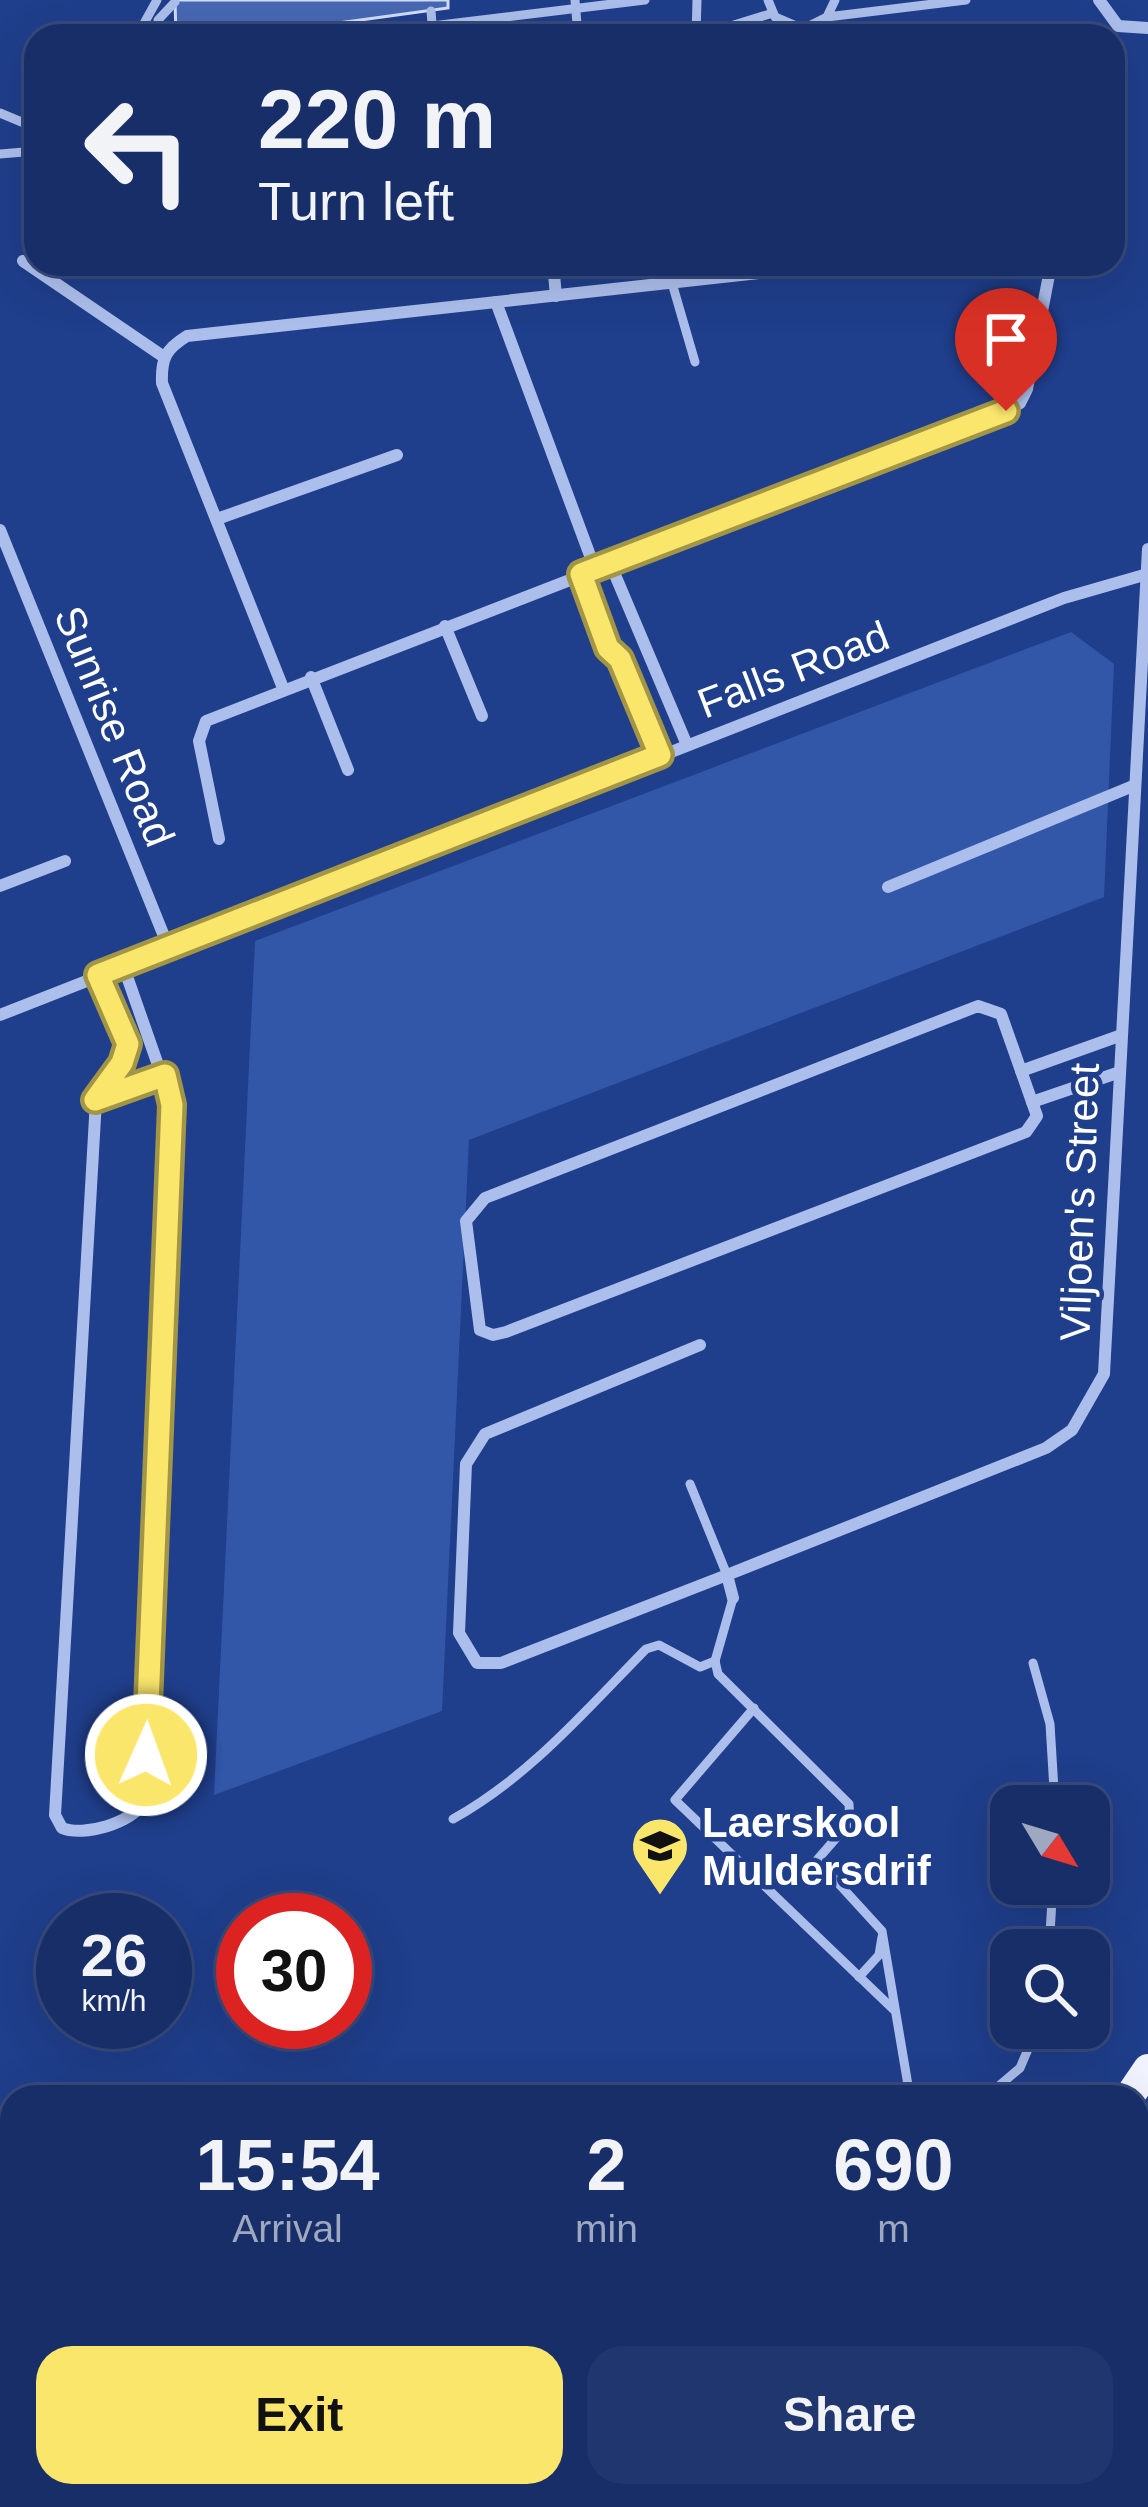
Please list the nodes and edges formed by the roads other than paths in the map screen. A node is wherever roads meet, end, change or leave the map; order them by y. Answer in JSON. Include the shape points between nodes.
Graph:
{"nodes":[{"id":1,"x":645,"y":0,"type":"edge"},
{"id":2,"x":768,"y":0,"type":"edge"},
{"id":3,"x":835,"y":0,"type":"edge"},
{"id":4,"x":966,"y":0,"type":"edge"},
{"id":5,"x":1099,"y":0,"type":"edge"},
{"id":6,"x":949,"y":1,"type":"edge"},
{"id":7,"x":575,"y":3,"type":"edge"},
{"id":8,"x":431,"y":11,"type":"dead end"},
{"id":9,"x":773,"y":14,"type":"junction"},
{"id":10,"x":827,"y":17,"type":"junction"},
{"id":11,"x":432,"y":24,"type":"edge"},
{"id":12,"x":468,"y":24,"type":"edge"},
{"id":13,"x":732,"y":24,"type":"edge"},
{"id":14,"x":779,"y":24,"type":"edge"},
{"id":15,"x":813,"y":24,"type":"edge"},
{"id":16,"x":1116,"y":24,"type":"edge"},
{"id":17,"x":45,"y":276,"type":"edge"},
{"id":18,"x":554,"y":276,"type":"edge"},
{"id":19,"x":735,"y":276,"type":"edge"},
{"id":20,"x":1049,"y":276,"type":"edge"},
{"id":21,"x":672,"y":283,"type":"junction"},
{"id":22,"x":556,"y":296,"type":"junction"},
{"id":23,"x":496,"y":302,"type":"junction"},
{"id":24,"x":164,"y":357,"type":"junction"},
{"id":25,"x":695,"y":362,"type":"dead end"},
{"id":26,"x":397,"y":454,"type":"dead end"},
{"id":27,"x":217,"y":519,"type":"junction"},
{"id":28,"x":0,"y":530,"type":"edge"},
{"id":29,"x":1148,"y":549,"type":"edge"},
{"id":30,"x":610,"y":563,"type":"junction"},
{"id":31,"x":588,"y":571,"type":"junction"},
{"id":32,"x":1144,"y":575,"type":"junction"},
{"id":33,"x":445,"y":626,"type":"junction"},
{"id":34,"x":648,"y":649,"type":"junction"},
{"id":35,"x":621,"y":661,"type":"junction"},
{"id":36,"x":311,"y":677,"type":"junction"},
{"id":37,"x":284,"y":688,"type":"junction"},
{"id":38,"x":482,"y":716,"type":"dead end"},
{"id":39,"x":687,"y":746,"type":"junction"},
{"id":40,"x":660,"y":755,"type":"junction"},
{"id":41,"x":348,"y":770,"type":"dead end"},
{"id":42,"x":1133,"y":786,"type":"junction"},
{"id":43,"x":219,"y":839,"type":"dead end"},
{"id":44,"x":65,"y":861,"type":"dead end"},
{"id":45,"x":0,"y":886,"type":"edge"},
{"id":46,"x":888,"y":887,"type":"dead end"},
{"id":47,"x":168,"y":946,"type":"junction"},
{"id":48,"x":123,"y":965,"type":"junction"},
{"id":49,"x":98,"y":975,"type":"junction"},
{"id":50,"x":139,"y":1009,"type":"junction"},
{"id":51,"x":0,"y":1015,"type":"edge"},
{"id":52,"x":116,"y":1015,"type":"junction"},
{"id":53,"x":1119,"y":1036,"type":"junction"},
{"id":54,"x":1021,"y":1071,"type":"junction"},
{"id":55,"x":1117,"y":1073,"type":"junction"},
{"id":56,"x":165,"y":1075,"type":"junction"},
{"id":57,"x":95,"y":1100,"type":"junction"},
{"id":58,"x":1032,"y":1102,"type":"junction"},
{"id":59,"x":700,"y":1345,"type":"dead end"},
{"id":60,"x":690,"y":1484,"type":"dead end"},
{"id":61,"x":727,"y":1575,"type":"junction"},
{"id":62,"x":733,"y":1598,"type":"joint"},
{"id":63,"x":715,"y":1660,"type":"junction"},
{"id":64,"x":1033,"y":1663,"type":"dead end"},
{"id":65,"x":754,"y":1708,"type":"junction"},
{"id":66,"x":1054,"y":1785,"type":"edge"},
{"id":67,"x":453,"y":1820,"type":"dead end"},
{"id":68,"x":882,"y":1931,"type":"junction"},
{"id":69,"x":859,"y":1977,"type":"junction"},
{"id":70,"x":893,"y":2009,"type":"junction"},
{"id":71,"x":1028,"y":2049,"type":"edge"},
{"id":72,"x":908,"y":2085,"type":"edge"},
{"id":73,"x":1000,"y":2085,"type":"edge"}],
"edges":[{"from":1,"to":7,"type":"lane"},
{"from":2,"to":9,"type":"lane"},
{"from":3,"to":10,"type":"lane"},
{"from":4,"to":6,"type":"lane"},
{"from":5,"to":16,"type":"street"},
{"from":6,"to":10,"type":"lane"},
{"from":7,"to":12,"type":"lane"},
{"from":8,"to":11,"type":"lane"},
{"from":9,"to":13,"type":"lane"},
{"from":9,"to":14,"type":"lane"},
{"from":10,"to":15,"type":"lane"},
{"from":17,"to":24,"type":"street"},
{"from":18,"to":22,"type":"street"},
{"from":19,"to":21,"type":"street"},
{"from":20,"to":30,"type":"street","via":[[1020,403]]},
{"from":21,"to":22,"type":"street"},
{"from":21,"to":25,"type":"lane"},
{"from":22,"to":23,"type":"street"},
{"from":23,"to":24,"type":"street","via":[[187,336]]},
{"from":23,"to":31,"type":"street"},
{"from":24,"to":27,"type":"street","via":[[163,382]]},
{"from":26,"to":27,"type":"street"},
{"from":27,"to":37,"type":"street"},
{"from":28,"to":47,"type":"street","name":"Sunrise Road"},
{"from":29,"to":32,"type":"street","name":"Viljoen's Street"},
{"from":30,"to":31,"type":"street"},
{"from":30,"to":34,"type":"street"},
{"from":31,"to":33,"type":"street"},
{"from":31,"to":35,"type":"street","via":[[608,648]]},
{"from":32,"to":39,"type":"street","name":"Falls Road","via":[[1064,598]]},
{"from":32,"to":42,"type":"street","name":"Viljoen's Street"},
{"from":33,"to":36,"type":"street"},
{"from":33,"to":38,"type":"street"},
{"from":34,"to":35,"type":"street"},
{"from":34,"to":39,"type":"street"},
{"from":35,"to":40,"type":"street"},
{"from":36,"to":37,"type":"street"},
{"from":36,"to":41,"type":"street"},
{"from":37,"to":43,"type":"street","via":[[201,727]]},
{"from":39,"to":40,"type":"street","name":"Falls Road"},
{"from":40,"to":47,"type":"street","name":"Falls Road"},
{"from":42,"to":46,"type":"street"},
{"from":42,"to":53,"type":"street","name":"Viljoen's Street"},
{"from":44,"to":45,"type":"street"},
{"from":47,"to":48,"type":"street","name":"Falls Road"},
{"from":48,"to":49,"type":"street","name":"Falls Road"},
{"from":48,"to":50,"type":"street"},
{"from":49,"to":51,"type":"street","name":"Falls Road"},
{"from":49,"to":52,"type":"street"},
{"from":50,"to":52,"type":"street"},
{"from":50,"to":56,"type":"street"},
{"from":52,"to":57,"type":"street","via":[[128,1044]]},
{"from":53,"to":54,"type":"street"},
{"from":53,"to":55,"type":"street","name":"Viljoen's Street"},
{"from":54,"to":58,"type":"street"},
{"from":54,"to":58,"type":"street","via":[[1001,1014],[978,1006],[485,1198],[466,1221],[480,1330],[506,1332],[1026,1132],[1037,1116]]},
{"from":55,"to":58,"type":"street"},
{"from":55,"to":61,"type":"street","name":"Viljoen's Street","via":[[1105,1374],[1072,1430],[1046,1448]]},
{"from":56,"to":57,"type":"street"},
{"from":56,"to":57,"type":"street","via":[[172,1105],[144,1802],[130,1818],[74,1833],[55,1815]]},
{"from":59,"to":61,"type":"street","name":"Viljoen's Street","via":[[506,1424],[476,1444],[466,1464],[459,1633],[477,1663],[502,1664]]},
{"from":60,"to":61,"type":"lane"},
{"from":61,"to":62,"type":"street"},
{"from":62,"to":63,"type":"lane"},
{"from":63,"to":65,"type":"lane","via":[[718,1674]]},
{"from":63,"to":67,"type":"lane","via":[[700,1667],[659,1645],[646,1649],[531,1766]]},
{"from":64,"to":66,"type":"lane","via":[[1050,1724]]},
{"from":65,"to":68,"type":"lane","via":[[850,1804],[850,1822],[818,1860]]},
{"from":65,"to":69,"type":"lane","via":[[674,1798]]},
{"from":68,"to":69,"type":"lane","via":[[879,1955]]},
{"from":68,"to":70,"type":"lane"},
{"from":69,"to":70,"type":"lane"},
{"from":70,"to":72,"type":"lane"},
{"from":71,"to":73,"type":"lane"}]}
